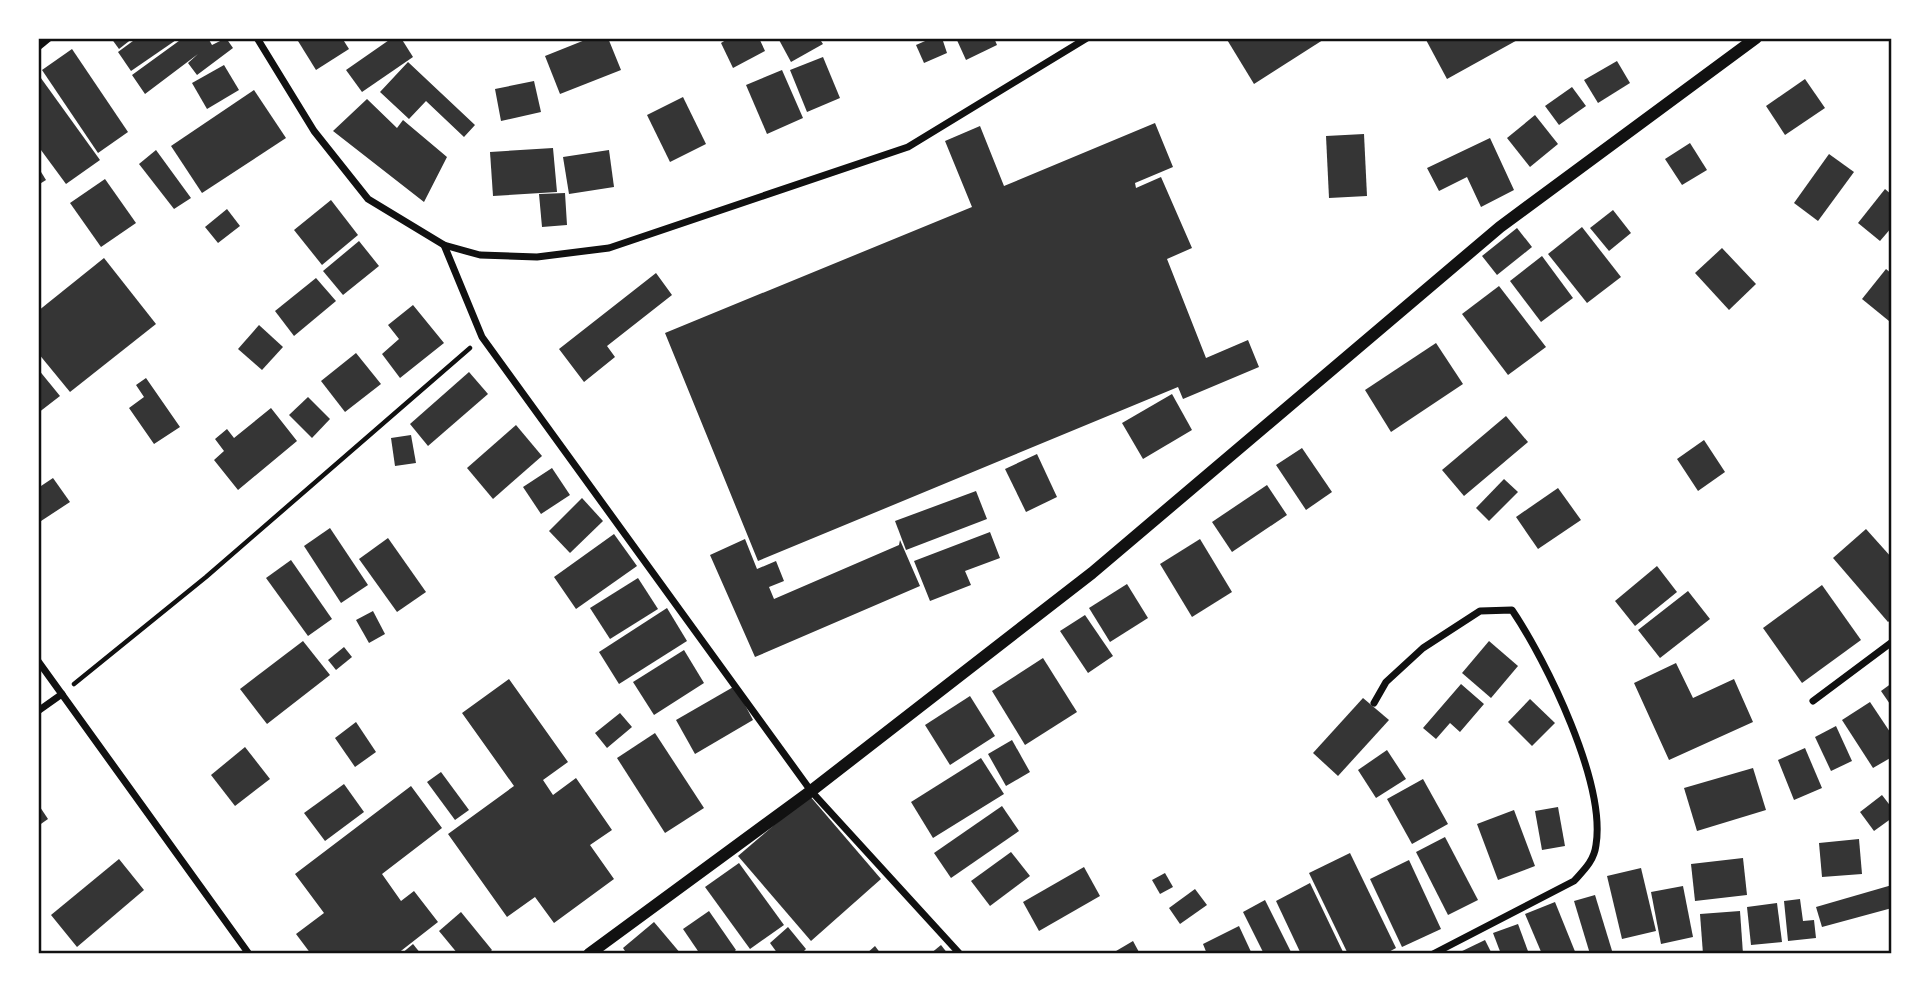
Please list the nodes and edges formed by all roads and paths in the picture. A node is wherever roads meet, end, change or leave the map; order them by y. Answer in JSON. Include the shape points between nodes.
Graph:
{"nodes":[{"id":1,"x":49,"y":38,"type":"edge"},
{"id":2,"x":257,"y":38,"type":"edge"},
{"id":3,"x":1087,"y":38,"type":"edge"},
{"id":4,"x":1756,"y":38,"type":"edge"},
{"id":5,"x":38,"y":47,"type":"edge"},
{"id":6,"x":444,"y":245,"type":"junction"},
{"id":7,"x":482,"y":337,"type":"junction"},
{"id":8,"x":1892,"y":642,"type":"edge"},
{"id":9,"x":38,"y":661,"type":"edge"},
{"id":10,"x":62,"y":694,"type":"junction"},
{"id":11,"x":1813,"y":701,"type":"dead end"},
{"id":12,"x":1374,"y":703,"type":"dead end"},
{"id":13,"x":38,"y":711,"type":"edge"},
{"id":14,"x":811,"y":791,"type":"junction"},
{"id":15,"x":249,"y":954,"type":"edge"},
{"id":16,"x":589,"y":954,"type":"edge"},
{"id":17,"x":960,"y":954,"type":"edge"},
{"id":18,"x":1433,"y":954,"type":"edge"}],
"edges":[{"from":1,"to":5,"type":"street"},
{"from":2,"to":6,"type":"street","via":[[314,131],[368,199]]},
{"from":3,"to":6,"type":"street","via":[[908,147],[609,248],[537,257],[480,256]]},
{"from":4,"to":14,"type":"street","via":[[1500,226],[1093,573]]},
{"from":6,"to":7,"type":"street"},
{"from":7,"to":10,"type":"path","via":[[206,577]]},
{"from":7,"to":14,"type":"street"},
{"from":8,"to":11,"type":"street"},
{"from":9,"to":10,"type":"street"},
{"from":10,"to":13,"type":"street"},
{"from":10,"to":15,"type":"street"},
{"from":12,"to":18,"type":"street","via":[[1386,682],[1423,648],[1480,611],[1512,610],[1529,635],[1586,759],[1596,806],[1596,845],[1590,864],[1574,881]]},
{"from":14,"to":16,"type":"street"},
{"from":14,"to":17,"type":"street"}]}
